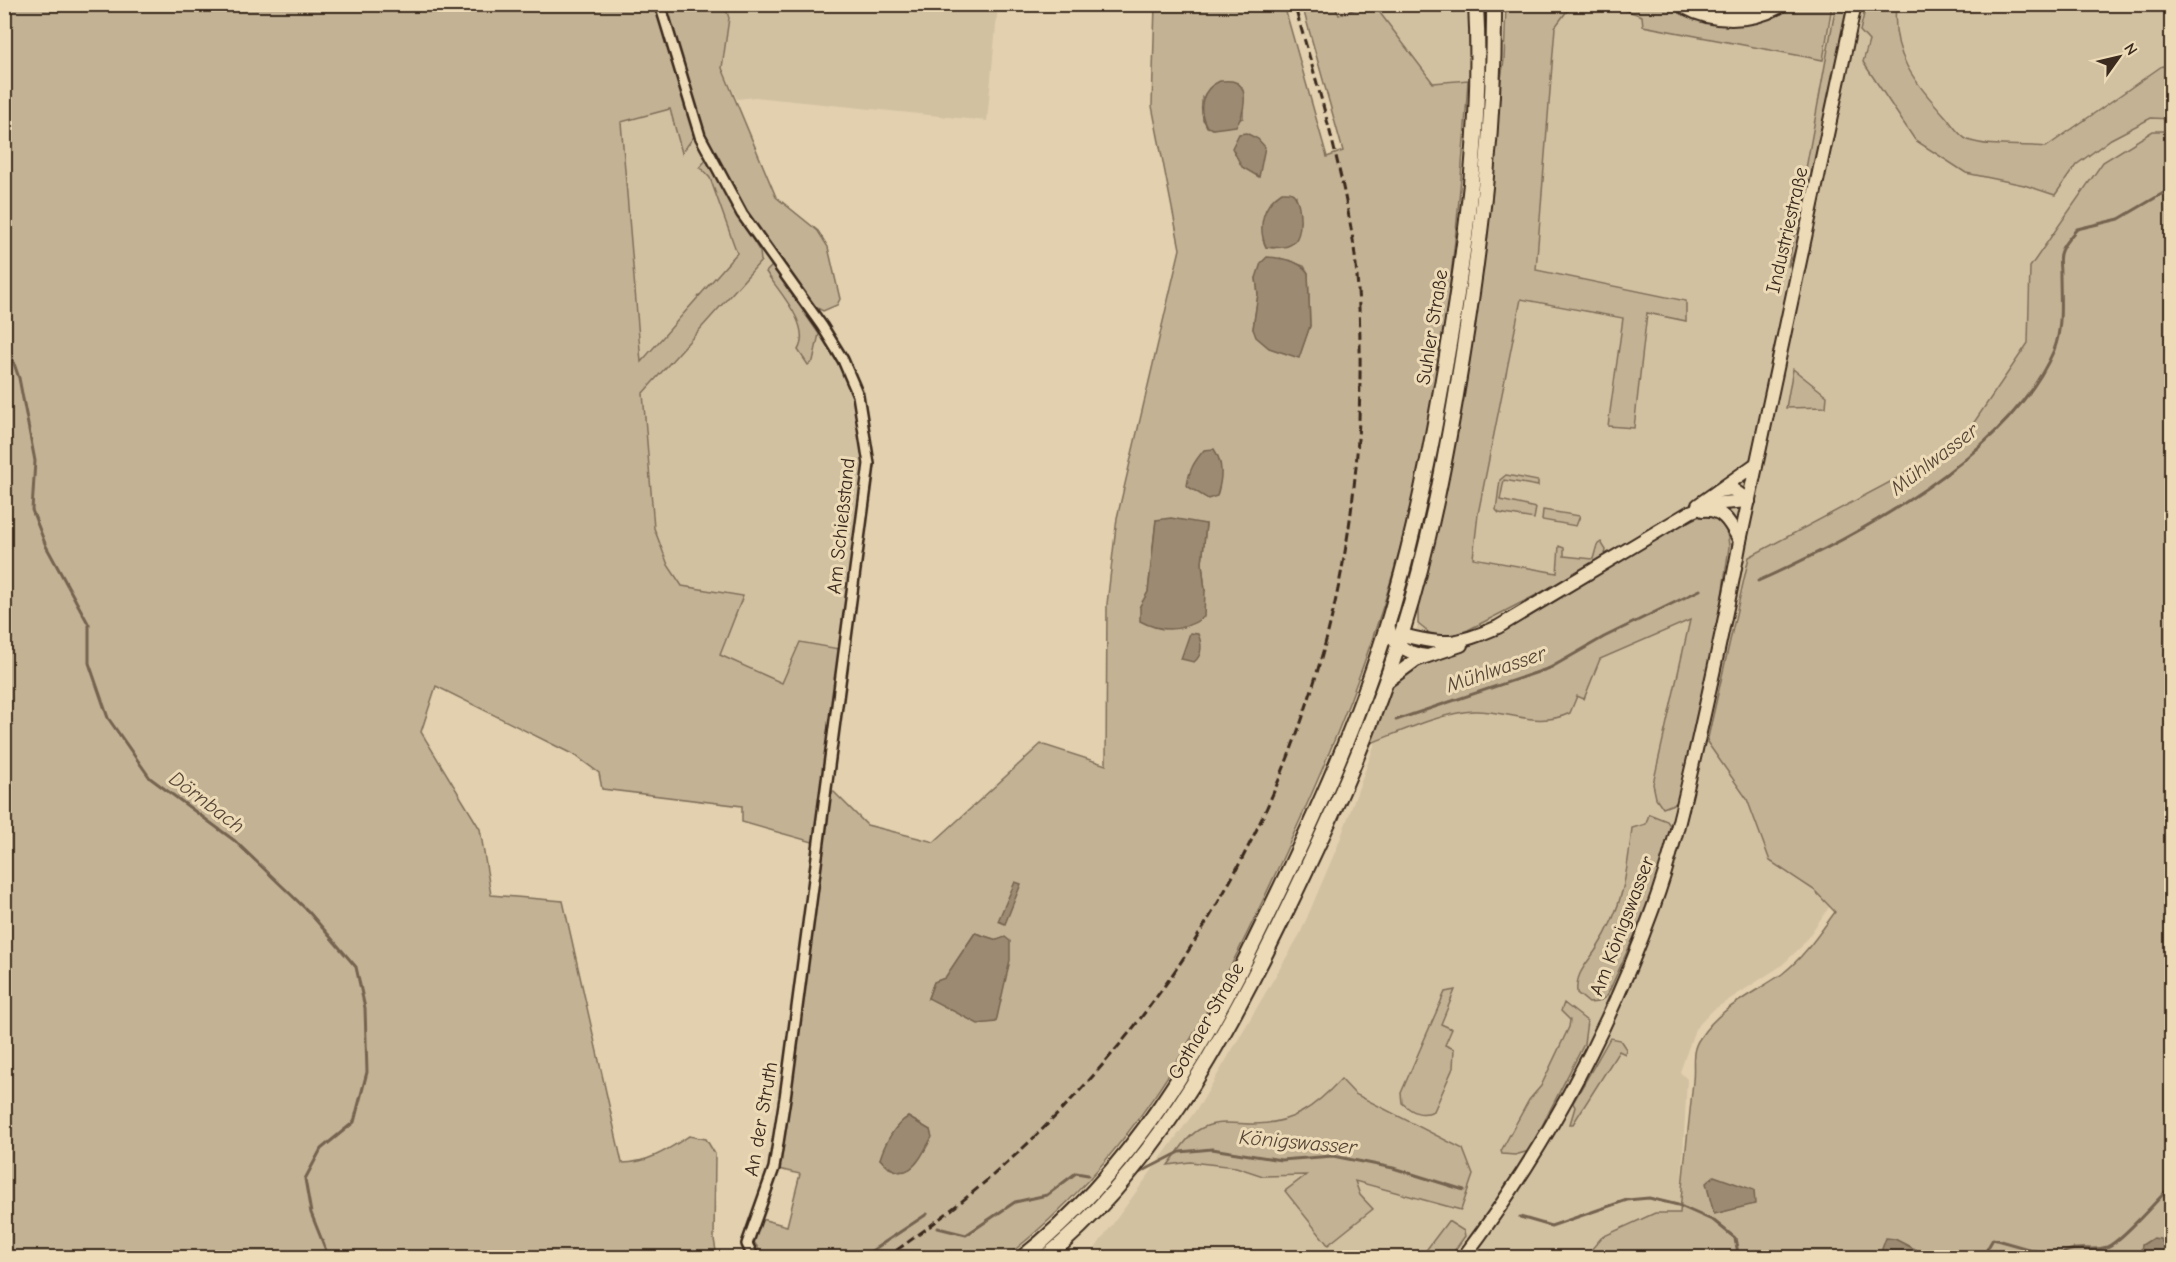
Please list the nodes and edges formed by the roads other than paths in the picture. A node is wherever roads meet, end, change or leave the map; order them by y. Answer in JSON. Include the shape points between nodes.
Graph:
{"nodes":[{"id":1,"x":660,"y":4,"type":"edge"},
{"id":2,"x":1476,"y":4,"type":"edge"},
{"id":3,"x":1494,"y":4,"type":"edge"},
{"id":4,"x":1685,"y":4,"type":"edge"},
{"id":5,"x":1778,"y":4,"type":"edge"},
{"id":6,"x":1856,"y":4,"type":"edge"},
{"id":7,"x":1756,"y":464,"type":"junction"},
{"id":8,"x":1717,"y":491,"type":"junction"},
{"id":9,"x":1749,"y":501,"type":"junction"},
{"id":10,"x":1680,"y":518,"type":"junction"},
{"id":11,"x":1740,"y":541,"type":"junction"},
{"id":12,"x":1729,"y":606,"type":"joint"},
{"id":13,"x":1390,"y":614,"type":"junction"},
{"id":14,"x":1398,"y":639,"type":"junction"},
{"id":15,"x":1470,"y":639,"type":"junction"},
{"id":16,"x":1379,"y":648,"type":"junction"},
{"id":17,"x":1428,"y":656,"type":"junction"},
{"id":18,"x":1385,"y":683,"type":"junction"},
{"id":19,"x":798,"y":991,"type":"joint"},
{"id":20,"x":751,"y":1254,"type":"edge"},
{"id":21,"x":740,"y":1257,"type":"edge"},
{"id":22,"x":1022,"y":1257,"type":"edge"},
{"id":23,"x":1045,"y":1257,"type":"edge"},
{"id":24,"x":1463,"y":1257,"type":"edge"}],
"edges":[{"from":1,"to":19,"type":"street","name":"Am Schießstand","via":[[700,136],[742,214],[843,360],[858,394],[869,464]]},
{"from":2,"to":13,"type":"main road","name":"Suhler Straße","via":[[1477,97],[1463,258],[1436,422]]},
{"from":3,"to":14,"type":"main road","name":"Suhler Straße","via":[[1490,138],[1479,256],[1437,503]]},
{"from":4,"to":5,"type":"highway","via":[[1702,12],[1734,16]]},
{"from":6,"to":7,"type":"street","name":"Industriestraße"},
{"from":7,"to":8,"type":"street"},
{"from":7,"to":9,"type":"street","name":"Industriestraße"},
{"from":8,"to":9,"type":"street","via":[[1732,489]]},
{"from":8,"to":10,"type":"street"},
{"from":9,"to":10,"type":"street","via":[[1709,504]]},
{"from":9,"to":11,"type":"street","name":"Industriestraße"},
{"from":10,"to":11,"type":"street","via":[[1698,510],[1714,510],[1727,519]]},
{"from":10,"to":15,"type":"street","via":[[1498,627]]},
{"from":11,"to":12,"type":"street","name":"Industriestraße"},
{"from":12,"to":24,"type":"street","name":"Am Königswasser","via":[[1677,831],[1629,969],[1555,1119]]},
{"from":13,"to":14,"type":"street","via":[[1388,624]]},
{"from":13,"to":16,"type":"main road","name":"Suhler Straße"},
{"from":14,"to":15,"type":"street","via":[[1437,643]]},
{"from":14,"to":16,"type":"main road"},
{"from":14,"to":17,"type":"street","via":[[1413,655]]},
{"from":14,"to":18,"type":"main road","name":"Suhler Straße"},
{"from":15,"to":17,"type":"street","via":[[1456,649]]},
{"from":16,"to":22,"type":"main road","name":"Gothaer Straße","via":[[1329,780],[1241,969],[1172,1090],[1108,1174],[1060,1225]]},
{"from":17,"to":18,"type":"street","via":[[1407,665]]},
{"from":18,"to":23,"type":"main road","name":"Gothaer Straße","via":[[1350,770],[1255,974],[1195,1080],[1124,1178]]},
{"from":19,"to":20,"type":"street","name":"An der Struth","via":[[774,1168],[747,1244]]},
{"from":20,"to":21,"type":"street","name":"An der Struth"}]}
